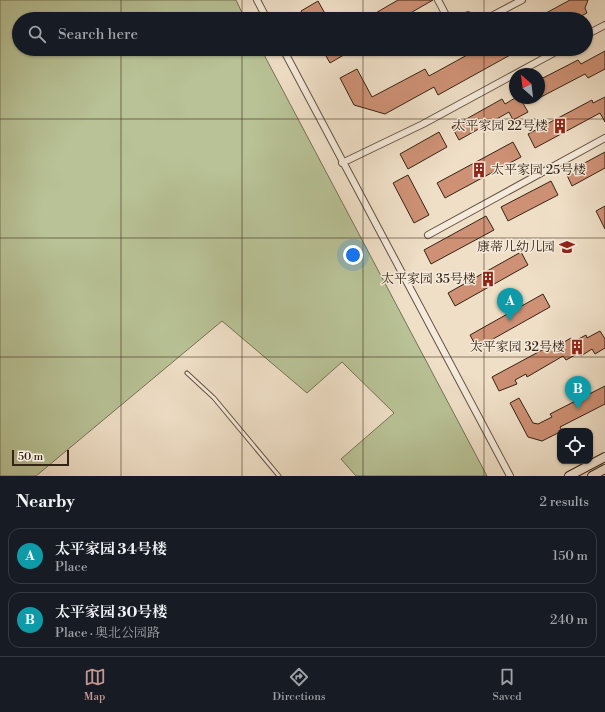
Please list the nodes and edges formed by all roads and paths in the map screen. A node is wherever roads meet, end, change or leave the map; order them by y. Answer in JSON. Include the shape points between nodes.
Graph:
{"nodes":[{"id":1,"x":257,"y":0,"type":"edge"},
{"id":2,"x":438,"y":0,"type":"edge"},
{"id":3,"x":522,"y":0,"type":"edge"},
{"id":4,"x":263,"y":12,"type":"edge"},
{"id":5,"x":444,"y":12,"type":"edge"},
{"id":6,"x":499,"y":12,"type":"edge"},
{"id":7,"x":605,"y":25,"type":"edge"},
{"id":8,"x":593,"y":32,"type":"edge"},
{"id":9,"x":286,"y":56,"type":"edge"},
{"id":10,"x":548,"y":56,"type":"edge"},
{"id":11,"x":605,"y":138,"type":"edge"},
{"id":12,"x":342,"y":163,"type":"junction"},
{"id":13,"x":428,"y":235,"type":"dead end"},
{"id":14,"x":187,"y":373,"type":"dead end"},
{"id":15,"x":605,"y":457,"type":"edge"},
{"id":16,"x":605,"y":469,"type":"edge"},
{"id":17,"x":279,"y":476,"type":"edge"},
{"id":18,"x":510,"y":476,"type":"edge"},
{"id":19,"x":568,"y":476,"type":"edge"},
{"id":20,"x":592,"y":476,"type":"edge"}],
"edges":[{"from":1,"to":4,"type":"street"},
{"from":2,"to":5,"type":"street"},
{"from":3,"to":6,"type":"street"},
{"from":7,"to":8,"type":"street"},
{"from":9,"to":12,"type":"street"},
{"from":10,"to":12,"type":"street","via":[[423,124]]},
{"from":11,"to":13,"type":"street"},
{"from":12,"to":18,"type":"street"},
{"from":14,"to":17,"type":"lane","via":[[214,398]]},
{"from":15,"to":19,"type":"main road"},
{"from":16,"to":20,"type":"main road"}]}
